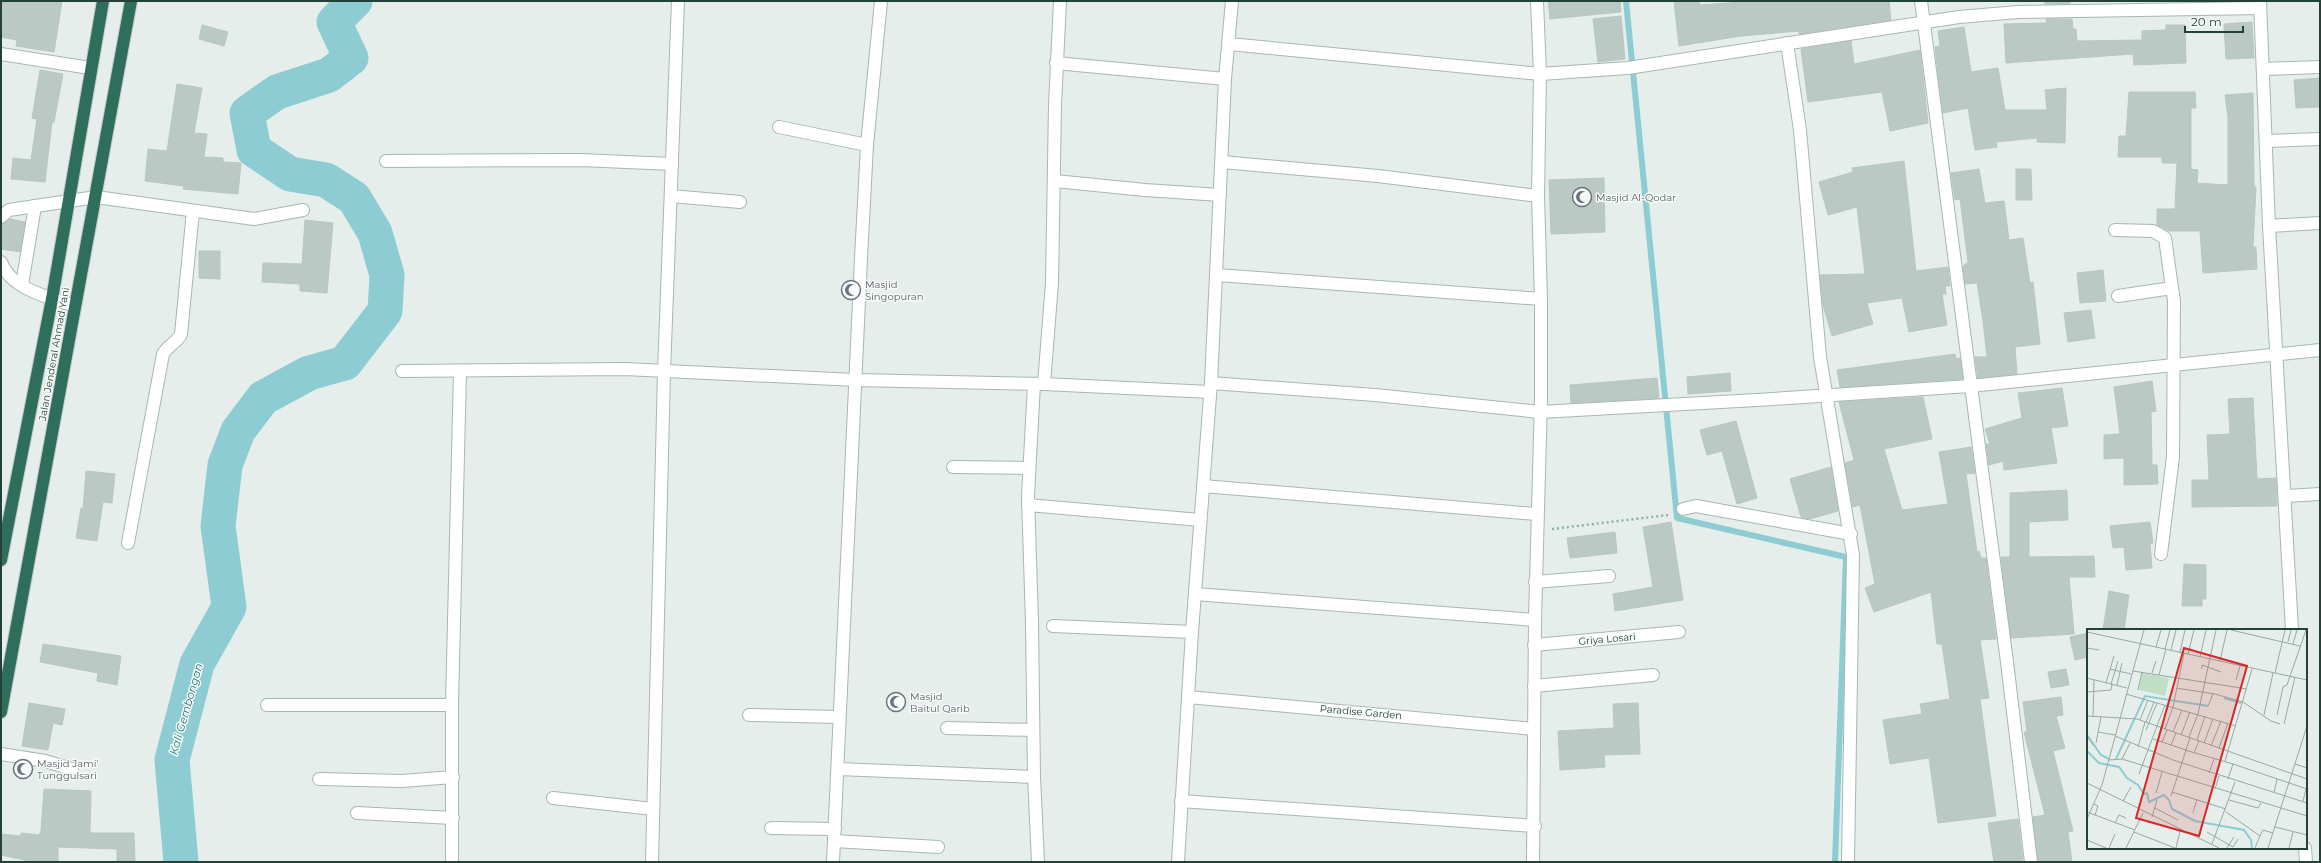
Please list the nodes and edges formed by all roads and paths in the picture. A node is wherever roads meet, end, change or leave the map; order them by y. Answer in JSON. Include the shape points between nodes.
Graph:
{"nodes":[{"id":1,"x":103,"y":1,"type":"edge"},
{"id":2,"x":131,"y":1,"type":"edge"},
{"id":3,"x":678,"y":1,"type":"edge"},
{"id":4,"x":882,"y":1,"type":"edge"},
{"id":5,"x":1060,"y":1,"type":"edge"},
{"id":6,"x":1232,"y":1,"type":"edge"},
{"id":7,"x":1538,"y":1,"type":"edge"},
{"id":8,"x":1921,"y":1,"type":"edge"},
{"id":9,"x":2260,"y":4,"type":"edge"},
{"id":10,"x":1923,"y":21,"type":"junction"},
{"id":11,"x":1788,"y":43,"type":"junction"},
{"id":12,"x":1229,"y":44,"type":"junction"},
{"id":13,"x":1,"y":54,"type":"edge"},
{"id":14,"x":1056,"y":63,"type":"junction"},
{"id":15,"x":2320,"y":67,"type":"edge"},
{"id":16,"x":90,"y":68,"type":"junction"},
{"id":17,"x":2263,"y":69,"type":"junction"},
{"id":18,"x":1540,"y":74,"type":"junction"},
{"id":19,"x":1225,"y":79,"type":"junction"},
{"id":20,"x":779,"y":128,"type":"dead end"},
{"id":21,"x":2320,"y":139,"type":"edge"},
{"id":22,"x":2266,"y":141,"type":"junction"},
{"id":23,"x":867,"y":145,"type":"junction"},
{"id":24,"x":386,"y":161,"type":"dead end"},
{"id":25,"x":1222,"y":162,"type":"junction"},
{"id":26,"x":672,"y":164,"type":"junction"},
{"id":27,"x":1055,"y":181,"type":"junction"},
{"id":28,"x":1220,"y":195,"type":"junction"},
{"id":29,"x":671,"y":196,"type":"junction"},
{"id":30,"x":1538,"y":196,"type":"junction"},
{"id":31,"x":96,"y":197,"type":"junction"},
{"id":32,"x":70,"y":200,"type":"junction"},
{"id":33,"x":740,"y":202,"type":"dead end"},
{"id":34,"x":35,"y":206,"type":"junction"},
{"id":35,"x":303,"y":210,"type":"dead end"},
{"id":36,"x":193,"y":211,"type":"junction"},
{"id":37,"x":1,"y":217,"type":"edge"},
{"id":38,"x":2320,"y":223,"type":"edge"},
{"id":39,"x":2269,"y":226,"type":"junction"},
{"id":40,"x":2115,"y":230,"type":"dead end"},
{"id":41,"x":1,"y":262,"type":"edge"},
{"id":42,"x":1217,"y":275,"type":"junction"},
{"id":43,"x":22,"y":285,"type":"junction"},
{"id":44,"x":2172,"y":288,"type":"junction"},
{"id":45,"x":2118,"y":296,"type":"dead end"},
{"id":46,"x":52,"y":299,"type":"junction"},
{"id":47,"x":1541,"y":299,"type":"junction"},
{"id":48,"x":75,"y":306,"type":"junction"},
{"id":49,"x":2320,"y":350,"type":"edge"},
{"id":50,"x":2277,"y":355,"type":"junction"},
{"id":51,"x":2172,"y":365,"type":"junction"},
{"id":52,"x":402,"y":371,"type":"dead end"},
{"id":53,"x":460,"y":371,"type":"junction"},
{"id":54,"x":664,"y":372,"type":"junction"},
{"id":55,"x":855,"y":380,"type":"junction"},
{"id":56,"x":1039,"y":384,"type":"junction"},
{"id":57,"x":1970,"y":386,"type":"junction"},
{"id":58,"x":1211,"y":388,"type":"junction"},
{"id":59,"x":1825,"y":395,"type":"junction"},
{"id":60,"x":1540,"y":412,"type":"junction"},
{"id":61,"x":953,"y":467,"type":"dead end"},
{"id":62,"x":1030,"y":468,"type":"junction"},
{"id":63,"x":1203,"y":486,"type":"junction"},
{"id":64,"x":2320,"y":494,"type":"edge"},
{"id":65,"x":2285,"y":496,"type":"junction"},
{"id":66,"x":1028,"y":505,"type":"junction"},
{"id":67,"x":1683,"y":509,"type":"dead end"},
{"id":68,"x":1536,"y":514,"type":"junction"},
{"id":69,"x":1668,"y":514,"type":"dead end"},
{"id":70,"x":1200,"y":520,"type":"junction"},
{"id":71,"x":1536,"y":532,"type":"junction"},
{"id":72,"x":1851,"y":534,"type":"junction"},
{"id":73,"x":128,"y":543,"type":"dead end"},
{"id":74,"x":2161,"y":554,"type":"dead end"},
{"id":75,"x":1,"y":560,"type":"edge"},
{"id":76,"x":1609,"y":576,"type":"dead end"},
{"id":77,"x":1535,"y":582,"type":"junction"},
{"id":78,"x":1195,"y":594,"type":"junction"},
{"id":79,"x":1535,"y":620,"type":"junction"},
{"id":80,"x":1053,"y":626,"type":"dead end"},
{"id":81,"x":2292,"y":629,"type":"edge"},
{"id":82,"x":1192,"y":632,"type":"junction"},
{"id":83,"x":1679,"y":632,"type":"dead end"},
{"id":84,"x":1534,"y":645,"type":"junction"},
{"id":85,"x":1653,"y":675,"type":"dead end"},
{"id":86,"x":1534,"y":686,"type":"junction"},
{"id":87,"x":1188,"y":697,"type":"junction"},
{"id":88,"x":267,"y":705,"type":"dead end"},
{"id":89,"x":452,"y":705,"type":"junction"},
{"id":90,"x":1,"y":712,"type":"edge"},
{"id":91,"x":749,"y":715,"type":"dead end"},
{"id":92,"x":839,"y":717,"type":"junction"},
{"id":93,"x":947,"y":728,"type":"dead end"},
{"id":94,"x":1534,"y":729,"type":"junction"},
{"id":95,"x":1033,"y":730,"type":"junction"},
{"id":96,"x":1,"y":754,"type":"edge"},
{"id":97,"x":72,"y":769,"type":"dead end"},
{"id":98,"x":838,"y":769,"type":"junction"},
{"id":99,"x":453,"y":777,"type":"junction"},
{"id":100,"x":1034,"y":777,"type":"junction"},
{"id":101,"x":319,"y":779,"type":"dead end"},
{"id":102,"x":553,"y":798,"type":"dead end"},
{"id":103,"x":1181,"y":801,"type":"junction"},
{"id":104,"x":653,"y":809,"type":"junction"},
{"id":105,"x":357,"y":813,"type":"dead end"},
{"id":106,"x":453,"y":818,"type":"junction"},
{"id":107,"x":1535,"y":826,"type":"junction"},
{"id":108,"x":772,"y":828,"type":"dead end"},
{"id":109,"x":835,"y":829,"type":"junction"},
{"id":110,"x":834,"y":842,"type":"junction"},
{"id":111,"x":938,"y":847,"type":"dead end"},
{"id":112,"x":2305,"y":849,"type":"edge"},
{"id":113,"x":452,"y":862,"type":"edge"},
{"id":114,"x":652,"y":862,"type":"edge"},
{"id":115,"x":834,"y":862,"type":"edge"},
{"id":116,"x":1038,"y":862,"type":"edge"},
{"id":117,"x":1178,"y":862,"type":"edge"},
{"id":118,"x":1533,"y":862,"type":"edge"},
{"id":119,"x":1848,"y":862,"type":"edge"},
{"id":120,"x":2031,"y":862,"type":"edge"},
{"id":121,"x":2306,"y":862,"type":"edge"}],
"edges":[{"from":1,"to":16,"type":"highway","name":"Jalan Jenderal Ahmad Yani"},
{"from":2,"to":31,"type":"highway","name":"Jalan Jenderal Ahmad Yani"},
{"from":3,"to":26,"type":"street"},
{"from":4,"to":23,"type":"street"},
{"from":5,"to":14,"type":"street"},
{"from":6,"to":12,"type":"street"},
{"from":7,"to":18,"type":"street"},
{"from":8,"to":10,"type":"street"},
{"from":9,"to":10,"type":"street","via":[[2018,12]]},
{"from":9,"to":17,"type":"street"},
{"from":10,"to":11,"type":"street"},
{"from":10,"to":57,"type":"street"},
{"from":11,"to":18,"type":"street","via":[[1628,68]]},
{"from":11,"to":59,"type":"street","via":[[1800,130]]},
{"from":12,"to":18,"type":"street"},
{"from":12,"to":19,"type":"street"},
{"from":13,"to":16,"type":"street"},
{"from":14,"to":19,"type":"street"},
{"from":14,"to":27,"type":"street"},
{"from":15,"to":17,"type":"street"},
{"from":16,"to":32,"type":"highway","name":"Jalan Jenderal Ahmad Yani"},
{"from":17,"to":22,"type":"street"},
{"from":18,"to":30,"type":"street"},
{"from":19,"to":25,"type":"street"},
{"from":20,"to":23,"type":"street"},
{"from":21,"to":22,"type":"street"},
{"from":22,"to":39,"type":"street"},
{"from":23,"to":55,"type":"street"},
{"from":24,"to":26,"type":"street","via":[[581,160]]},
{"from":25,"to":28,"type":"street"},
{"from":25,"to":30,"type":"street","via":[[1378,176]]},
{"from":26,"to":29,"type":"street"},
{"from":27,"to":28,"type":"street"},
{"from":27,"to":56,"type":"street","via":[[1052,284]]},
{"from":28,"to":42,"type":"street"},
{"from":29,"to":33,"type":"street"},
{"from":29,"to":54,"type":"street"},
{"from":30,"to":47,"type":"street"},
{"from":31,"to":32,"type":"street"},
{"from":31,"to":36,"type":"street"},
{"from":31,"to":48,"type":"highway","name":"Jalan Jenderal Ahmad Yani"},
{"from":32,"to":34,"type":"street"},
{"from":32,"to":46,"type":"highway","name":"Jalan Jenderal Ahmad Yani"},
{"from":34,"to":37,"type":"street","via":[[9,210]]},
{"from":34,"to":43,"type":"street"},
{"from":35,"to":36,"type":"street","via":[[254,219]]},
{"from":36,"to":73,"type":"street","via":[[181,334],[179,340],[163,354]]},
{"from":38,"to":39,"type":"street"},
{"from":39,"to":50,"type":"street"},
{"from":40,"to":44,"type":"street","via":[[2153,231],[2165,238]]},
{"from":41,"to":43,"type":"street"},
{"from":42,"to":47,"type":"street"},
{"from":42,"to":58,"type":"street"},
{"from":43,"to":46,"type":"street"},
{"from":44,"to":45,"type":"street"},
{"from":44,"to":51,"type":"street"},
{"from":46,"to":48,"type":"street"},
{"from":46,"to":75,"type":"highway","name":"Jalan Jenderal Ahmad Yani"},
{"from":47,"to":60,"type":"street"},
{"from":48,"to":90,"type":"highway","name":"Jalan Jenderal Ahmad Yani"},
{"from":49,"to":50,"type":"street"},
{"from":50,"to":51,"type":"street"},
{"from":50,"to":65,"type":"street"},
{"from":51,"to":57,"type":"street"},
{"from":51,"to":74,"type":"street","via":[[2172,457]]},
{"from":52,"to":53,"type":"street"},
{"from":53,"to":54,"type":"street","via":[[625,369]]},
{"from":53,"to":89,"type":"street"},
{"from":54,"to":55,"type":"street"},
{"from":54,"to":104,"type":"street"},
{"from":55,"to":56,"type":"street"},
{"from":55,"to":92,"type":"street"},
{"from":56,"to":58,"type":"street"},
{"from":56,"to":62,"type":"street"},
{"from":57,"to":59,"type":"street"},
{"from":57,"to":120,"type":"street"},
{"from":58,"to":60,"type":"street","via":[[1375,396]]},
{"from":58,"to":63,"type":"street"},
{"from":59,"to":60,"type":"street"},
{"from":59,"to":72,"type":"street"},
{"from":60,"to":68,"type":"street"},
{"from":61,"to":62,"type":"street"},
{"from":62,"to":66,"type":"street"},
{"from":63,"to":68,"type":"street"},
{"from":63,"to":70,"type":"street"},
{"from":64,"to":65,"type":"street"},
{"from":65,"to":81,"type":"street"},
{"from":66,"to":70,"type":"street"},
{"from":66,"to":95,"type":"street"},
{"from":67,"to":72,"type":"street","via":[[1696,506]]},
{"from":68,"to":71,"type":"street"},
{"from":69,"to":71,"type":"path"},
{"from":70,"to":78,"type":"street"},
{"from":71,"to":77,"type":"street"},
{"from":72,"to":119,"type":"street","via":[[1853,617]]},
{"from":76,"to":77,"type":"street"},
{"from":77,"to":79,"type":"street"},
{"from":78,"to":79,"type":"street"},
{"from":78,"to":82,"type":"street"},
{"from":79,"to":84,"type":"street"},
{"from":80,"to":82,"type":"street"},
{"from":82,"to":87,"type":"street"},
{"from":83,"to":84,"type":"street","name":"Griya Losari"},
{"from":84,"to":86,"type":"street"},
{"from":85,"to":86,"type":"street"},
{"from":86,"to":94,"type":"street"},
{"from":87,"to":94,"type":"street","name":"Paradise Garden"},
{"from":87,"to":103,"type":"street"},
{"from":88,"to":89,"type":"street"},
{"from":89,"to":99,"type":"street"},
{"from":91,"to":92,"type":"street"},
{"from":92,"to":98,"type":"street"},
{"from":93,"to":95,"type":"street"},
{"from":94,"to":107,"type":"street"},
{"from":95,"to":100,"type":"street"},
{"from":96,"to":97,"type":"street","via":[[45,761]]},
{"from":98,"to":100,"type":"street"},
{"from":98,"to":109,"type":"street"},
{"from":99,"to":101,"type":"street","via":[[402,781]]},
{"from":99,"to":106,"type":"street"},
{"from":100,"to":116,"type":"street"},
{"from":102,"to":104,"type":"street"},
{"from":103,"to":107,"type":"street"},
{"from":103,"to":117,"type":"street"},
{"from":104,"to":114,"type":"street"},
{"from":105,"to":106,"type":"street"},
{"from":106,"to":113,"type":"street"},
{"from":107,"to":118,"type":"street"},
{"from":108,"to":109,"type":"street"},
{"from":109,"to":110,"type":"street"},
{"from":110,"to":111,"type":"street"},
{"from":110,"to":115,"type":"street"},
{"from":112,"to":121,"type":"street"}]}
